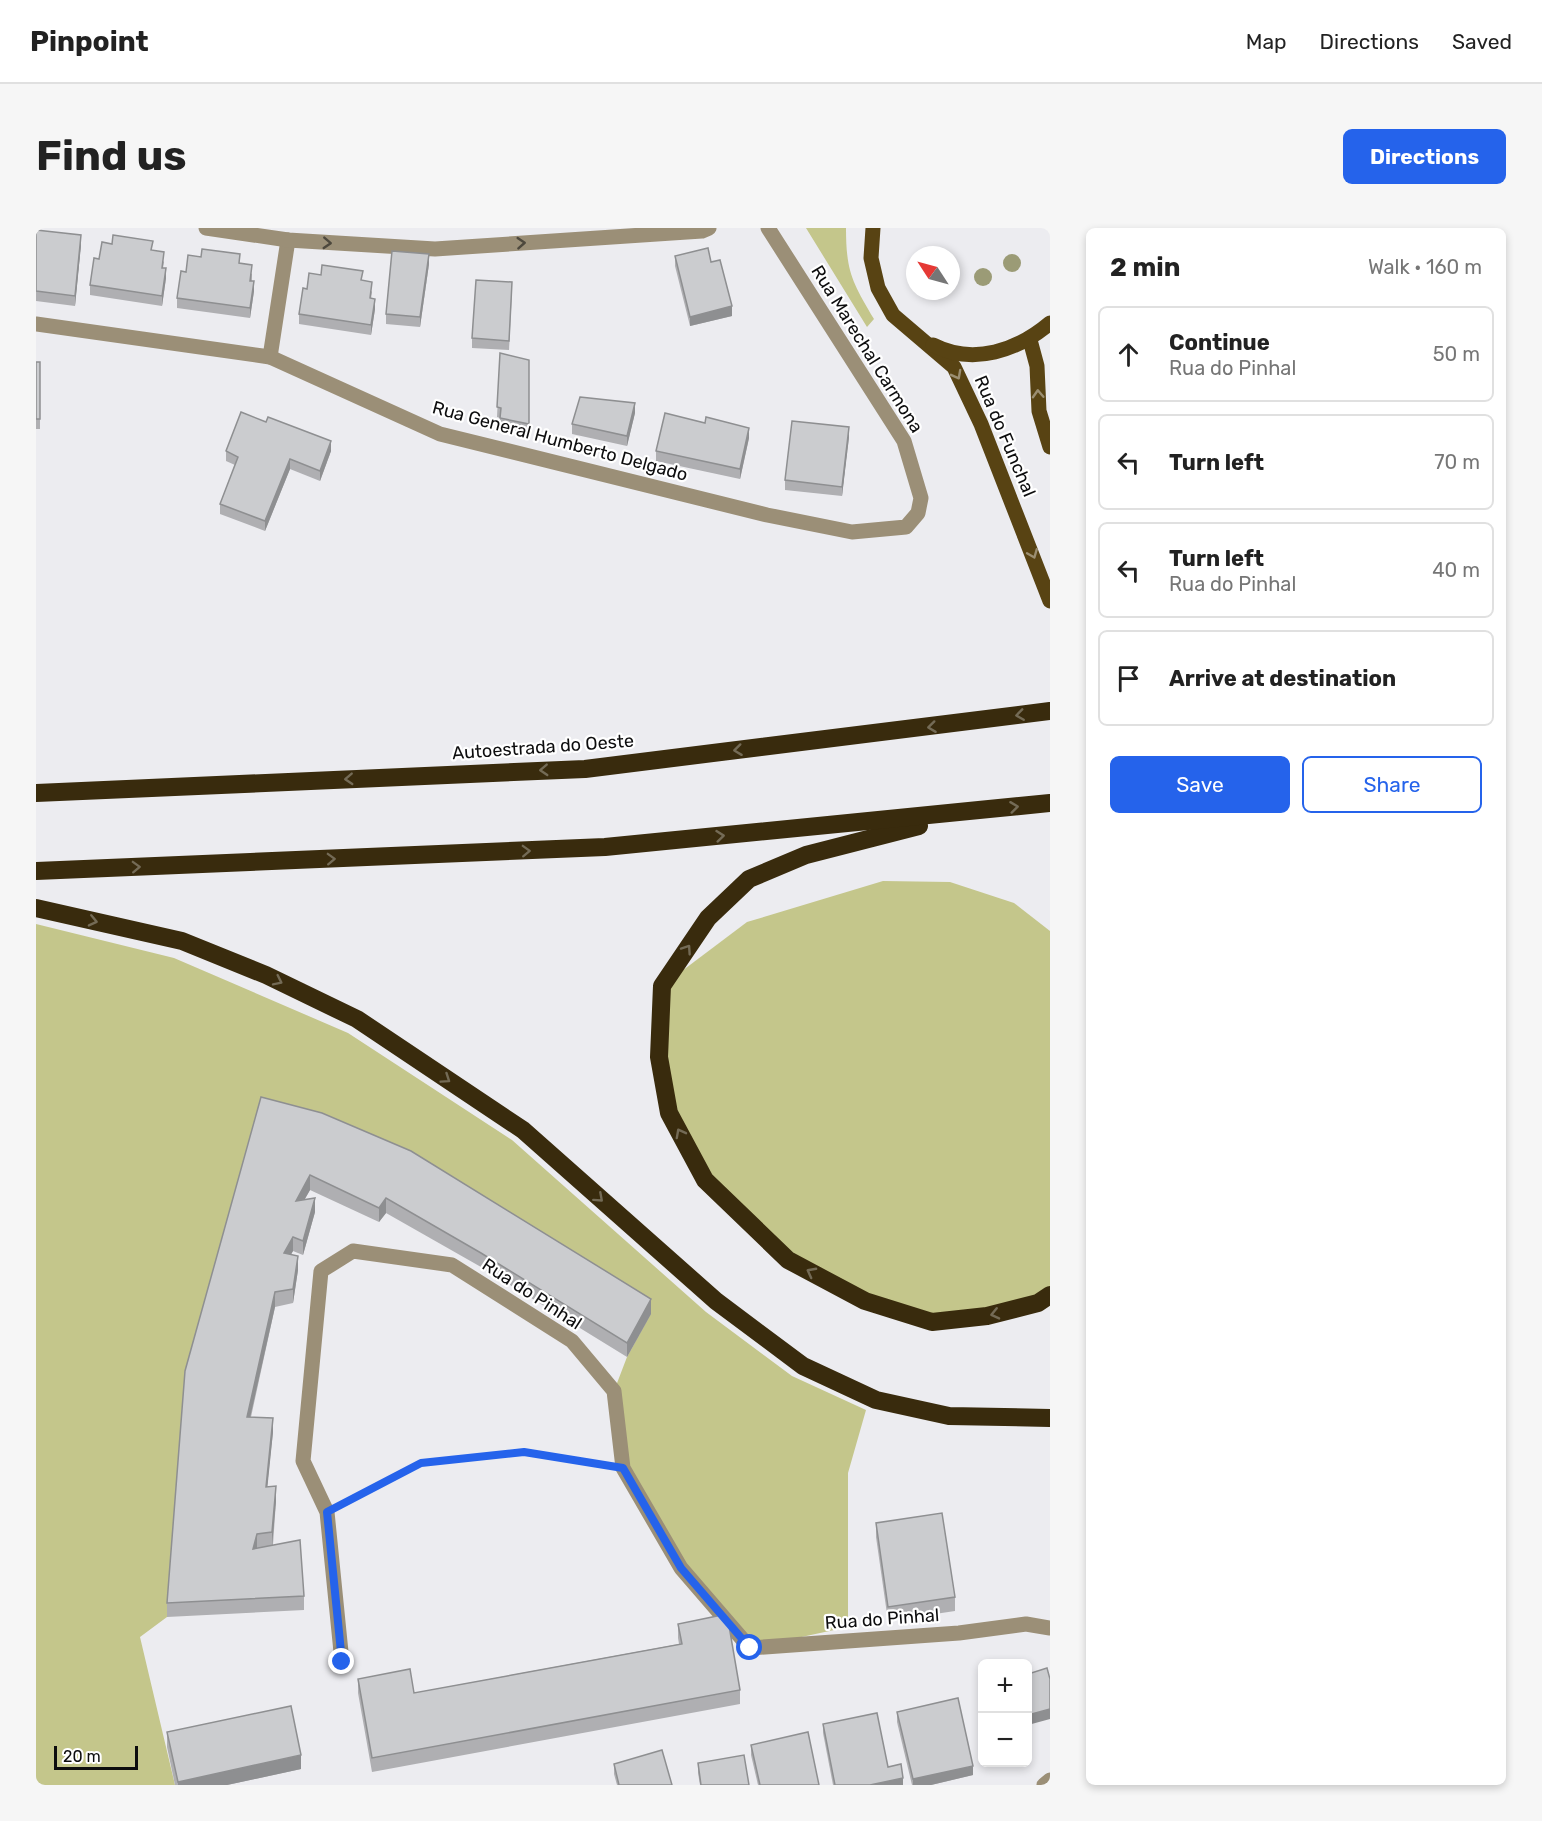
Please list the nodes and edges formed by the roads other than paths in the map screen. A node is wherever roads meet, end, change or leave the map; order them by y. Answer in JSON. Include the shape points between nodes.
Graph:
{"nodes":[{"id":1,"x":206,"y":228,"type":"edge"},
{"id":2,"x":709,"y":228,"type":"edge"},
{"id":3,"x":768,"y":228,"type":"edge"},
{"id":4,"x":873,"y":228,"type":"edge"},
{"id":5,"x":288,"y":240,"type":"junction"},
{"id":6,"x":1050,"y":323,"type":"edge"},
{"id":7,"x":36,"y":324,"type":"edge"},
{"id":8,"x":915,"y":336,"type":"junction"},
{"id":9,"x":1030,"y":340,"type":"junction"},
{"id":10,"x":270,"y":357,"type":"junction"},
{"id":11,"x":1050,"y":447,"type":"edge"},
{"id":12,"x":906,"y":527,"type":"joint"},
{"id":13,"x":1050,"y":601,"type":"edge"},
{"id":14,"x":1050,"y":711,"type":"edge"},
{"id":15,"x":36,"y":793,"type":"edge"},
{"id":16,"x":1050,"y":803,"type":"edge"},
{"id":17,"x":977,"y":812,"type":"junction"},
{"id":18,"x":36,"y":871,"type":"edge"},
{"id":19,"x":36,"y":908,"type":"edge"},
{"id":20,"x":1050,"y":1295,"type":"edge"},
{"id":21,"x":1050,"y":1418,"type":"edge"},
{"id":22,"x":1050,"y":1628,"type":"edge"},
{"id":23,"x":342,"y":1662,"type":"dead end"},
{"id":24,"x":1050,"y":1780,"type":"edge"},
{"id":25,"x":1044,"y":1785,"type":"edge"}],
"edges":[{"from":1,"to":5,"type":"street"},
{"from":5,"to":2,"type":"street","one_way":true,"via":[[435,249]]},
{"from":3,"to":12,"type":"street","name":"Rua Marechal Carmona","via":[[904,441],[921,498],[918,513]]},
{"from":4,"to":8,"type":"main road","name":"Rua do Funchal","via":[[871,258],[878,288],[893,315]]},
{"from":5,"to":10,"type":"street"},
{"from":6,"to":9,"type":"main road","name":"Rua do Funchal"},
{"from":7,"to":10,"type":"street","name":"Rua General Humberto Delgado"},
{"from":8,"to":9,"type":"main road","name":"Rua do Funchal","via":[[942,350],[971,355],[1002,352]]},
{"from":8,"to":13,"type":"main road","name":"Rua do Funchal","one_way":true,"via":[[954,367],[981,424]]},
{"from":11,"to":9,"type":"main road","name":"Rua do Funchal","one_way":true,"via":[[1039,411],[1037,366]]},
{"from":10,"to":12,"type":"street","name":"Rua General Humberto Delgado","via":[[440,434],[767,515],[852,532]]},
{"from":14,"to":15,"type":"highway","name":"Autoestrada do Oeste","one_way":true,"via":[[585,768]]},
{"from":17,"to":16,"type":"highway","one_way":true},
{"from":18,"to":17,"type":"highway","one_way":true,"via":[[605,847]]},
{"from":20,"to":17,"type":"highway","one_way":true,"via":[[1038,1303],[987,1316],[932,1322],[865,1301],[788,1260],[705,1180],[669,1113],[659,1057],[662,986],[708,918],[749,879],[806,855]]},
{"from":19,"to":21,"type":"highway","one_way":true,"via":[[182,941],[266,975],[357,1019],[522,1130],[716,1301],[803,1366],[876,1400],[949,1416]]},
{"from":22,"to":23,"type":"street","name":"Rua do Pinhal","via":[[1026,1624],[959,1633],[750,1648],[681,1568],[623,1468],[614,1391],[572,1341],[452,1265],[353,1251],[321,1271],[303,1461],[327,1512]]},
{"from":24,"to":25,"type":"street"}]}
